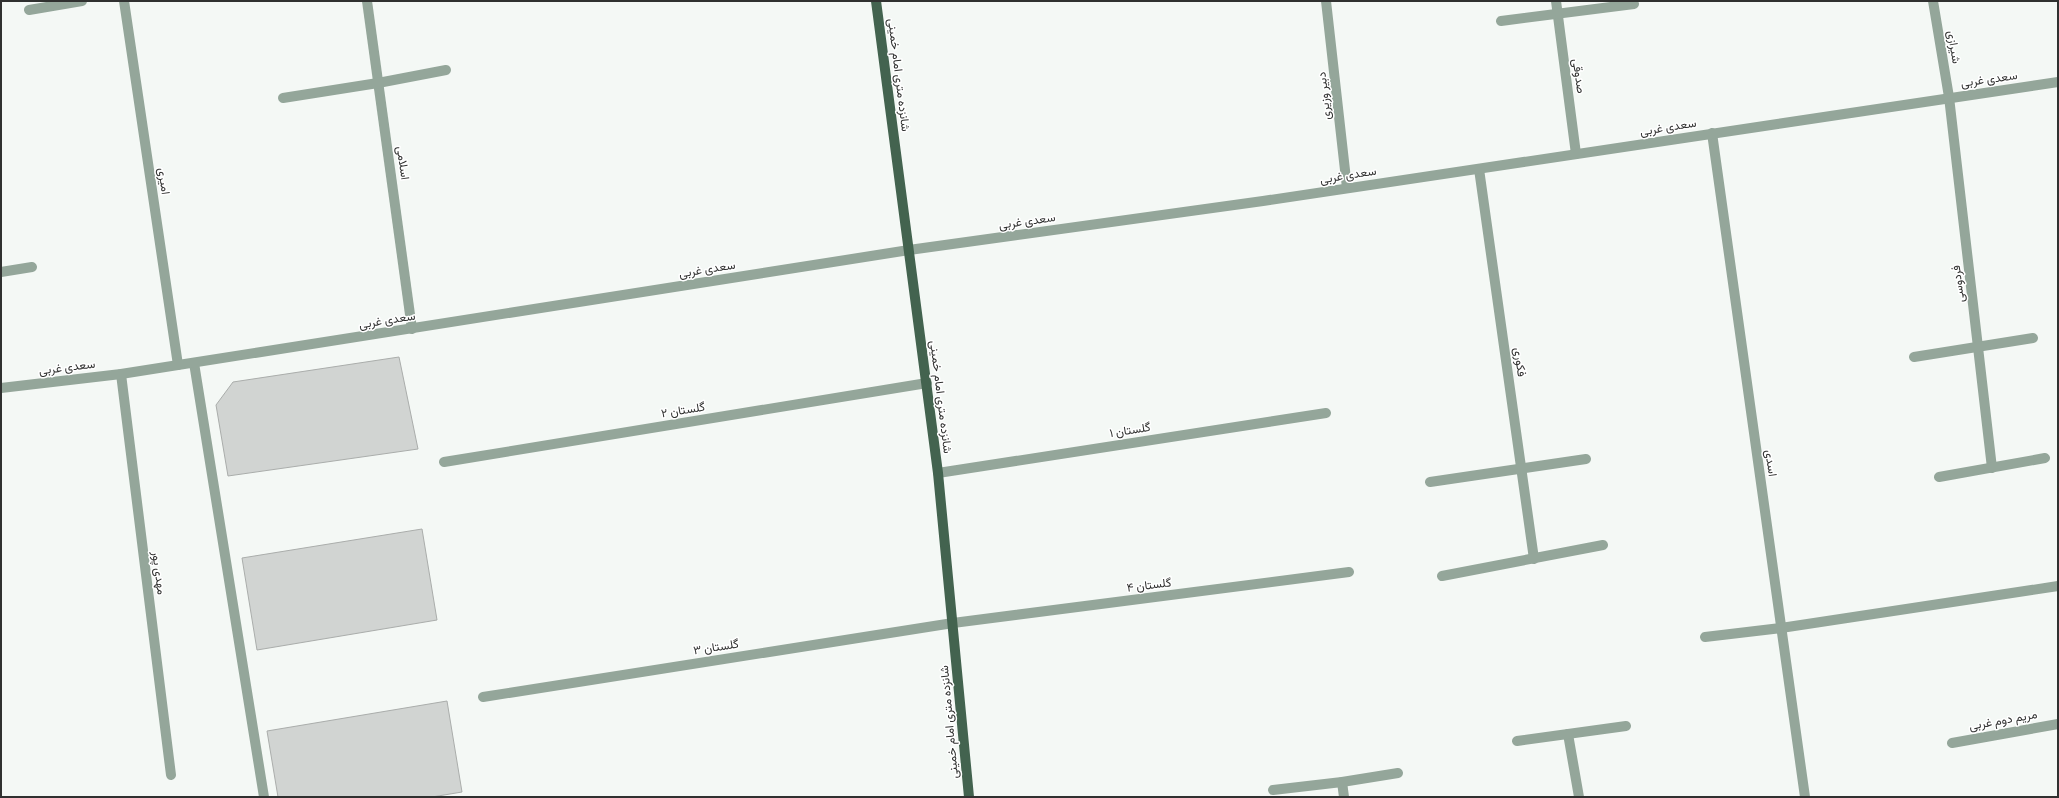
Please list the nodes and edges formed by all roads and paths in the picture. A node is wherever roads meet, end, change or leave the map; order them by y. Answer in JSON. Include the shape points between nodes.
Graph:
{"nodes":[{"id":1,"x":82,"y":1,"type":"edge"},
{"id":2,"x":124,"y":1,"type":"edge"},
{"id":3,"x":367,"y":1,"type":"edge"},
{"id":4,"x":876,"y":1,"type":"edge"},
{"id":5,"x":1326,"y":1,"type":"edge"},
{"id":6,"x":1556,"y":1,"type":"edge"},
{"id":7,"x":1933,"y":1,"type":"edge"},
{"id":8,"x":1634,"y":4,"type":"dead end"},
{"id":9,"x":29,"y":10,"type":"dead end"},
{"id":10,"x":1558,"y":13,"type":"junction"},
{"id":11,"x":1501,"y":21,"type":"dead end"},
{"id":12,"x":446,"y":70,"type":"dead end"},
{"id":13,"x":2058,"y":82,"type":"edge"},
{"id":14,"x":378,"y":83,"type":"junction"},
{"id":15,"x":1949,"y":97,"type":"junction"},
{"id":16,"x":283,"y":98,"type":"dead end"},
{"id":17,"x":1712,"y":133,"type":"junction"},
{"id":18,"x":1576,"y":154,"type":"junction"},
{"id":19,"x":1480,"y":169,"type":"junction"},
{"id":20,"x":1347,"y":188,"type":"junction"},
{"id":21,"x":909,"y":250,"type":"junction"},
{"id":22,"x":32,"y":267,"type":"dead end"},
{"id":23,"x":1,"y":272,"type":"edge"},
{"id":24,"x":412,"y":330,"type":"junction"},
{"id":25,"x":2033,"y":338,"type":"dead end"},
{"id":26,"x":1978,"y":347,"type":"junction"},
{"id":27,"x":1914,"y":357,"type":"dead end"},
{"id":28,"x":194,"y":363,"type":"junction"},
{"id":29,"x":178,"y":365,"type":"junction"},
{"id":30,"x":121,"y":374,"type":"junction"},
{"id":31,"x":927,"y":383,"type":"junction"},
{"id":32,"x":1,"y":388,"type":"edge"},
{"id":33,"x":1326,"y":414,"type":"dead end"},
{"id":34,"x":2045,"y":458,"type":"dead end"},
{"id":35,"x":1586,"y":459,"type":"dead end"},
{"id":36,"x":444,"y":462,"type":"dead end"},
{"id":37,"x":1521,"y":468,"type":"junction"},
{"id":38,"x":1992,"y":468,"type":"junction"},
{"id":39,"x":938,"y":473,"type":"junction"},
{"id":40,"x":1939,"y":477,"type":"dead end"},
{"id":41,"x":1430,"y":482,"type":"dead end"},
{"id":42,"x":1603,"y":545,"type":"dead end"},
{"id":43,"x":1534,"y":559,"type":"junction"},
{"id":44,"x":1349,"y":572,"type":"dead end"},
{"id":45,"x":1442,"y":576,"type":"dead end"},
{"id":46,"x":2058,"y":586,"type":"edge"},
{"id":47,"x":953,"y":623,"type":"junction"},
{"id":48,"x":1781,"y":628,"type":"junction"},
{"id":49,"x":1705,"y":637,"type":"dead end"},
{"id":50,"x":484,"y":697,"type":"dead end"},
{"id":51,"x":2058,"y":724,"type":"edge"},
{"id":52,"x":1626,"y":726,"type":"dead end"},
{"id":53,"x":1568,"y":734,"type":"junction"},
{"id":54,"x":1517,"y":741,"type":"dead end"},
{"id":55,"x":1952,"y":743,"type":"dead end"},
{"id":56,"x":1398,"y":772,"type":"dead end"},
{"id":57,"x":171,"y":775,"type":"dead end"},
{"id":58,"x":1342,"y":782,"type":"junction"},
{"id":59,"x":1273,"y":790,"type":"dead end"},
{"id":60,"x":264,"y":797,"type":"edge"},
{"id":61,"x":969,"y":797,"type":"edge"},
{"id":62,"x":1344,"y":797,"type":"edge"},
{"id":63,"x":1579,"y":797,"type":"edge"},
{"id":64,"x":1805,"y":797,"type":"edge"}],
"edges":[{"from":1,"to":9,"type":"street"},
{"from":2,"to":29,"type":"street","name":"امیری"},
{"from":3,"to":14,"type":"street","name":"اسلامی"},
{"from":4,"to":21,"type":"main road","name":"شانزده متری امام خمینی"},
{"from":5,"to":20,"type":"street","name":"دبیر وزیری"},
{"from":6,"to":10,"type":"street","name":"صدوقی"},
{"from":7,"to":15,"type":"street","name":"شیرازی"},
{"from":8,"to":10,"type":"street"},
{"from":10,"to":11,"type":"street"},
{"from":10,"to":18,"type":"street","name":"صدوقی"},
{"from":12,"to":14,"type":"street"},
{"from":13,"to":15,"type":"street","name":"سعدی غربی"},
{"from":14,"to":16,"type":"street"},
{"from":14,"to":24,"type":"street","name":"اسلامی"},
{"from":15,"to":17,"type":"street","name":"سعدی غربی"},
{"from":15,"to":26,"type":"street","name":"فردوسی"},
{"from":17,"to":18,"type":"street","name":"سعدی غربی"},
{"from":17,"to":48,"type":"street","name":"اسدی"},
{"from":18,"to":19,"type":"street","name":"سعدی غربی"},
{"from":19,"to":20,"type":"street","name":"سعدی غربی"},
{"from":19,"to":37,"type":"street","name":"فکوری"},
{"from":20,"to":21,"type":"street","name":"سعدی غربی"},
{"from":21,"to":24,"type":"street","name":"سعدی غربی"},
{"from":21,"to":31,"type":"main road","name":"شانزده متری امام خمینی"},
{"from":22,"to":23,"type":"street"},
{"from":24,"to":28,"type":"street","name":"سعدی غربی"},
{"from":25,"to":26,"type":"street"},
{"from":26,"to":27,"type":"street"},
{"from":26,"to":38,"type":"street","name":"فردوسی"},
{"from":28,"to":29,"type":"street","name":"سعدی غربی"},
{"from":28,"to":60,"type":"street"},
{"from":29,"to":30,"type":"street","name":"سعدی غربی"},
{"from":30,"to":32,"type":"street","name":"سعدی غربی"},
{"from":30,"to":57,"type":"street","name":"مهدی پور"},
{"from":31,"to":36,"type":"street","name":"گلستان ۲"},
{"from":31,"to":39,"type":"main road","name":"شانزده متری امام خمینی"},
{"from":33,"to":39,"type":"street","name":"گلستان ۱"},
{"from":34,"to":38,"type":"street"},
{"from":35,"to":37,"type":"street"},
{"from":37,"to":41,"type":"street"},
{"from":37,"to":43,"type":"street","name":"فکوری"},
{"from":38,"to":40,"type":"street"},
{"from":39,"to":47,"type":"main road","name":"شانزده متری امام خمینی"},
{"from":42,"to":43,"type":"street"},
{"from":43,"to":45,"type":"street"},
{"from":44,"to":47,"type":"street","name":"گلستان ۴"},
{"from":46,"to":48,"type":"street"},
{"from":47,"to":50,"type":"street","name":"گلستان ۳"},
{"from":47,"to":61,"type":"main road","name":"شانزده متری امام خمینی"},
{"from":48,"to":49,"type":"street"},
{"from":48,"to":64,"type":"street","name":"اسدی"},
{"from":51,"to":55,"type":"street","name":"مریم دوم غربی"},
{"from":52,"to":53,"type":"street"},
{"from":53,"to":54,"type":"street"},
{"from":53,"to":63,"type":"street"},
{"from":56,"to":58,"type":"street"},
{"from":58,"to":59,"type":"street"},
{"from":58,"to":62,"type":"street"}]}
